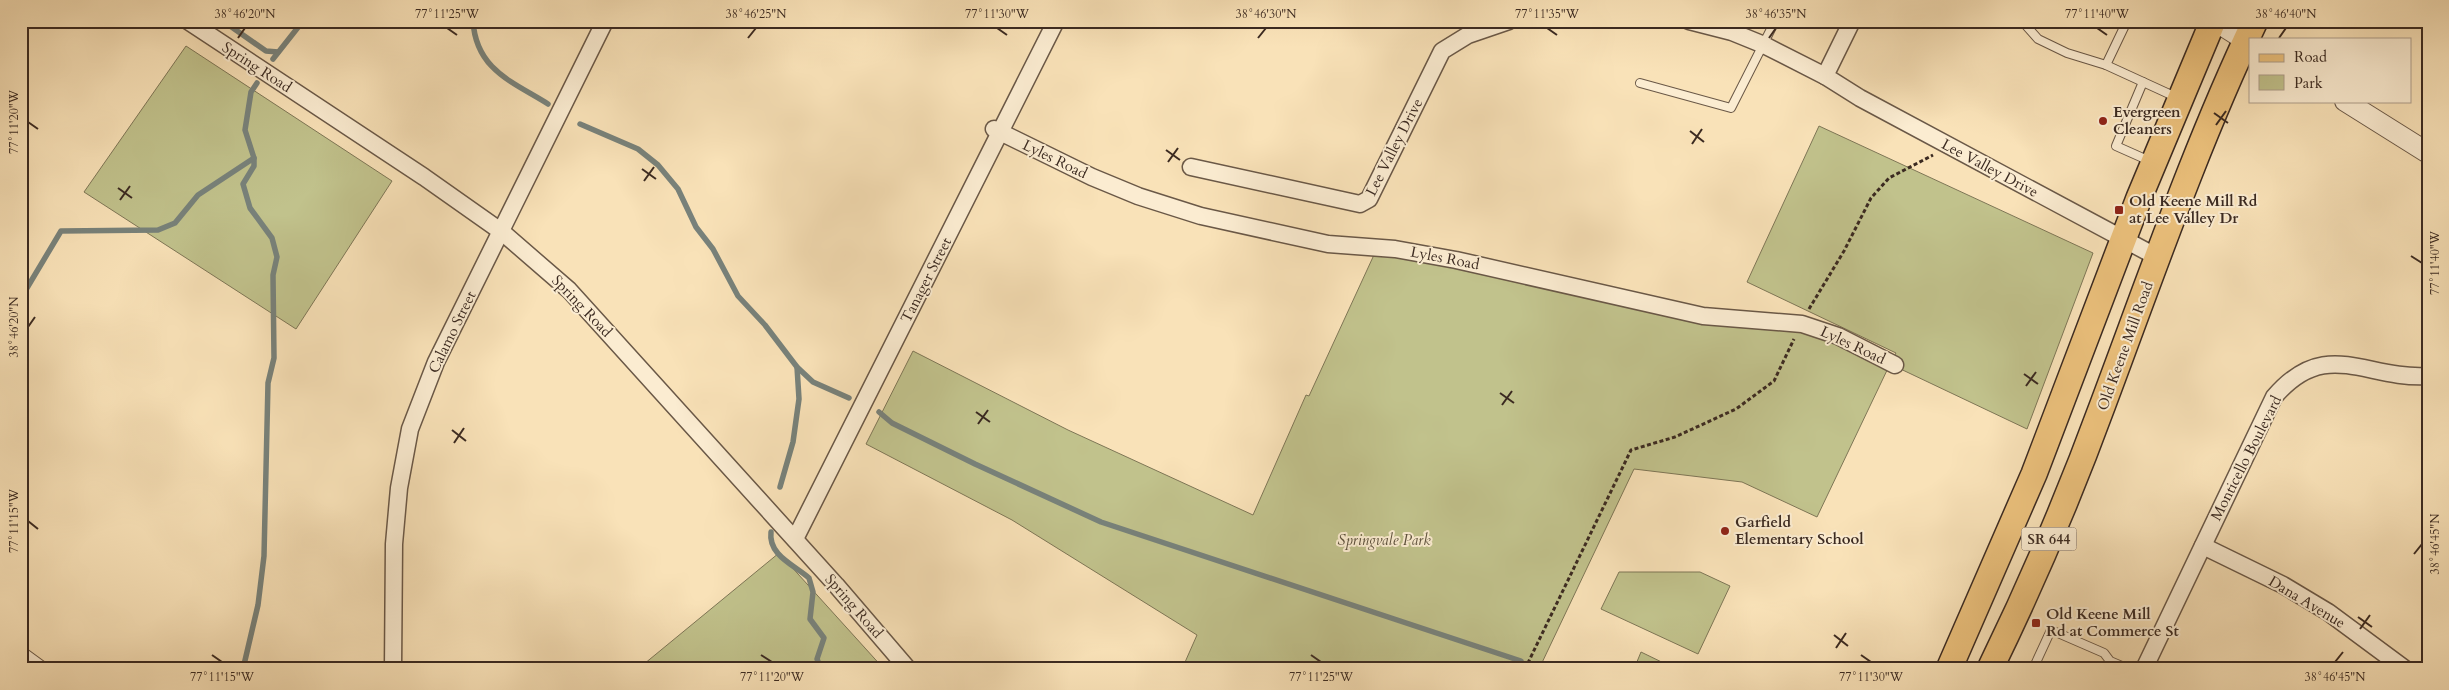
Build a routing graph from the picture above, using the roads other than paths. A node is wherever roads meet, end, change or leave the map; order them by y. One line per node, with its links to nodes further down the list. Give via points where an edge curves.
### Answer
1 (188, 21): 24 (street, Spring Road)
2 (605, 21): 24 (street, Calamo Street)
3 (1056, 21): 20 (street, Tanager Street)
4 (1509, 21): 23 (street, Lee Valley Drive, via 1468,35 1442,51 1370,199 1360,204)
5 (1690, 21): 13 (street, Lee Valley Drive)
6 (1775, 21): 13 (lane)
7 (1852, 21): 15 (street)
8 (2022, 21): 14 (lane, via 2038,39 2067,53)
9 (2127, 21): 14 (lane)
10 (2214, 21): 11 (street); 18 (main road, SR 644)
11 (2251, 35)
12 (2249, 40): 26 (main road, Old Keene Mill Road / SR 644)
13 (1764, 45): 15 (street, Lee Valley Drive); 17 (lane, via 1731,108)
14 (2106, 64): 16 (lane)
15 (1825, 76): 25 (street, Lee Valley Drive, via 1860,98)
16 (2143, 82): 18 (lane); 22 (lane, via 2116,146)
17 (1640, 84)
18 (2180, 99): 22 (main road, SR 644)
19 (2347, 102): 21 (street)
20 (997, 131): 27 (street, Lyles Road, via 1107,184 1201,216 1328,244 1395,249 1456,260 1703,316 1802,324 1838,336); 29 (street, Tanager Street)
21 (2428, 153)
22 (2153, 163): 25 (main road, SR 644)
23 (1191, 167)
24 (502, 232): 29 (street, Spring Road, via 569,290); 34 (street, Calamo Street, via 436,362 410,429 399,488 394,544)
25 (2123, 238): 26 (street, Lee Valley Drive); 36 (main road, SR 644, via 2034,474)
26 (2157, 257): 37 (main road, Old Keene Mill Road / SR 644, via 2102,407 2028,591)
27 (1895, 364)
28 (2428, 376): 30 (street, Monticello Boulevard, via 2394,375 2336,363 2317,366 2297,375 2274,397)
29 (795, 539): 35 (street, Spring Road)
30 (2202, 546): 41 (street, Monticello Boulevard); 42 (street, Dana Avenue, via 2328,612)
31 (21, 650): 33 (lane)
32 (2110, 661): 38 (lane, via 2104,654 2051,630); 39 (lane); 40 (lane)
33 (47, 669)
34 (393, 669)
35 (908, 669)
36 (1949, 669)
37 (1990, 669)
38 (2033, 669)
39 (2106, 669)
40 (2129, 669)
41 (2144, 669)
42 (2405, 669)

